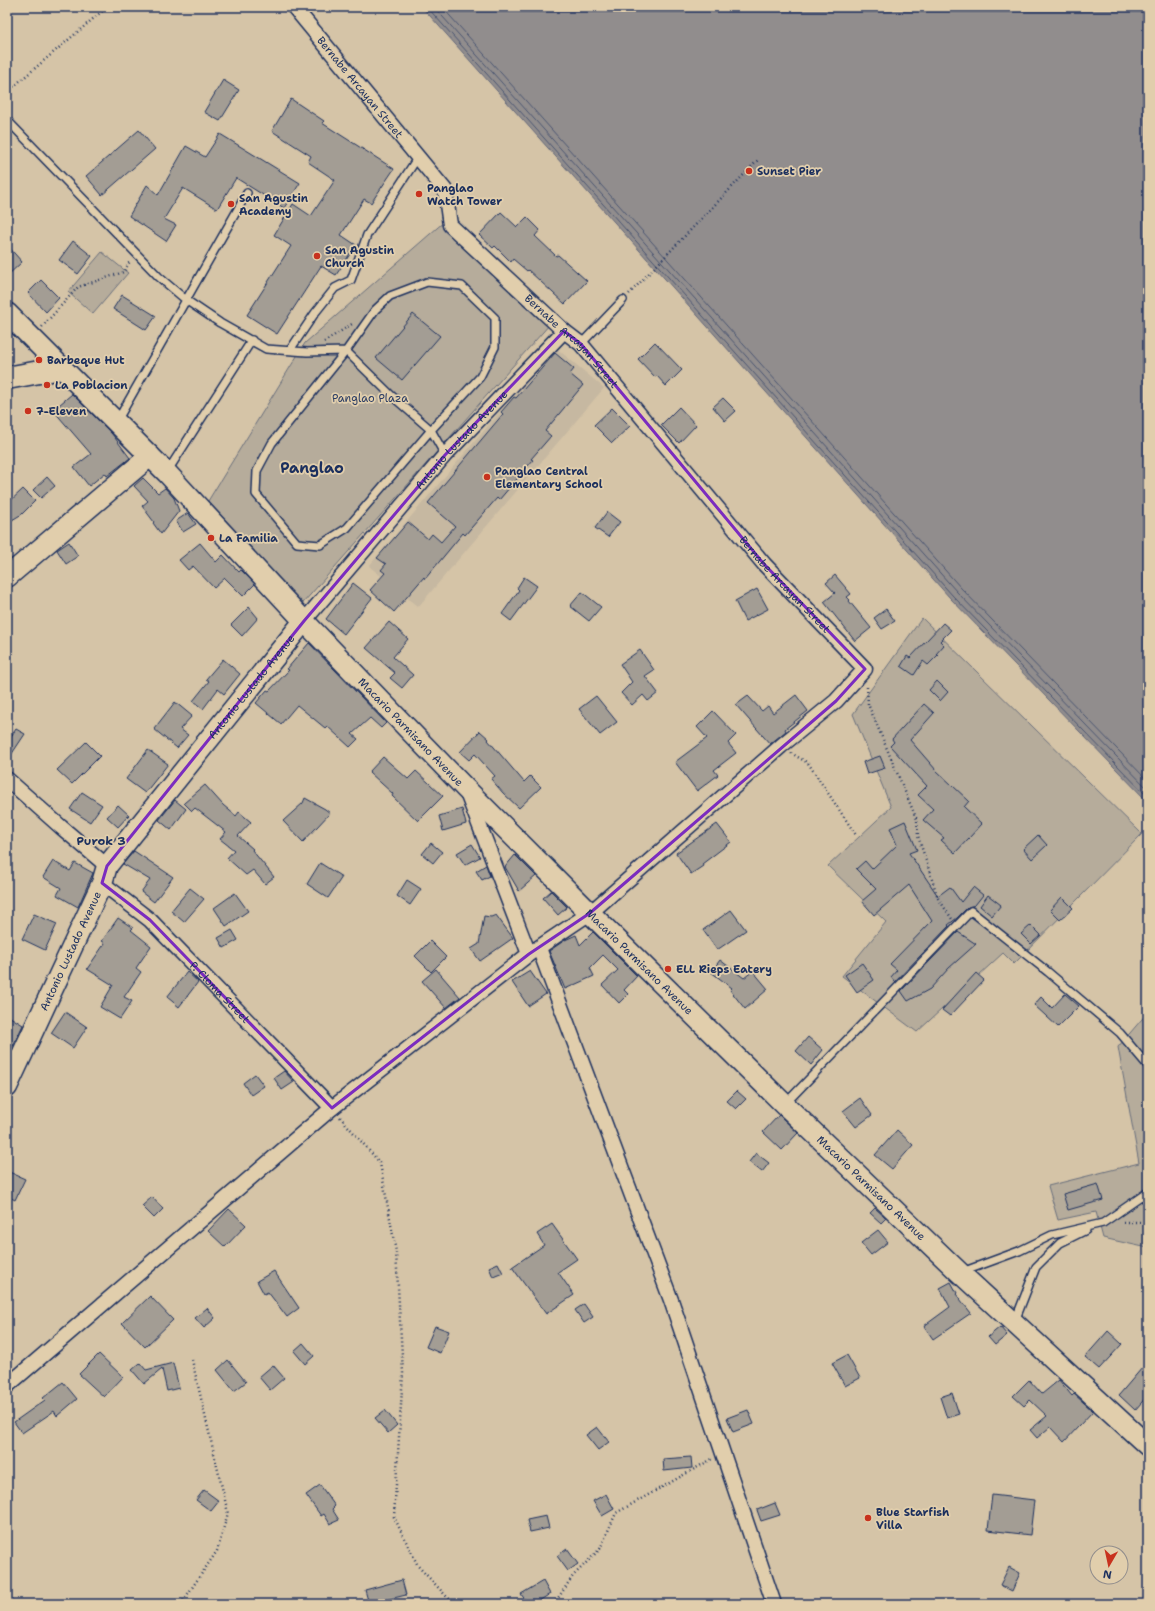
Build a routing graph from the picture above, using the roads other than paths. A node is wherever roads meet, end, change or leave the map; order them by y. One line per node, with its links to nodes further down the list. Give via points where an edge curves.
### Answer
1 (294, 7): 3 (street, Bernabe Arcayan Street)
2 (7, 120): 5 (lane, via 159,277)
3 (418, 157): 8 (street, Bernabe Arcayan Street, via 445,190 450,225); 11 (lane, via 367,235 351,280 335,288)
4 (247, 193): 5 (lane)
5 (186, 300): 9 (lane, via 220,323); 15 (lane)
6 (623, 300): 10 (lane)
7 (7, 313): 13 (street, Macario Parmisano Avenue)
8 (564, 330): 10 (street, Bernabe Arcayan Street); 17 (street, Antonio Lustado Avenue)
9 (252, 340): 11 (lane, via 266,349); 19 (lane)
10 (581, 344): 25 (street, Bernabe Arcayan Street, via 764,564 865,669 836,701)
11 (290, 350): 12 (lane)
12 (346, 351): 16 (lane); 16 (lane, via 374,310 390,296 427,282 462,286 495,318 495,347 480,377); 16 (lane, via 272,443 257,471 256,494 296,543 320,545 347,528)
13 (61, 368): 14 (main road); 15 (street, Macario Parmisano Avenue)
14 (7, 378)
15 (116, 423): 18 (street, Macario Parmisano Avenue)
16 (431, 430): 17 (lane)
17 (445, 455): 21 (street, Antonio Lustado Avenue)
18 (150, 456): 19 (street, Macario Parmisano Avenue); 20 (street)
19 (167, 473): 21 (street, Macario Parmisano Avenue)
20 (7, 577)
21 (304, 621): 23 (street, Macario Parmisano Avenue); 24 (street, Antonio Lustado Avenue)
22 (7, 779): 24 (street, P. Cloma Street, via 61,827)
23 (465, 788): 25 (street, Macario Parmisano Avenue); 26 (street)
24 (104, 874): 28 (street, Antonio Lustado Avenue); 30 (street, P. Cloma Street)
25 (590, 913): 26 (street); 29 (street, Macario Parmisano Avenue)
26 (534, 951): 30 (street); 37 (street, via 671,1300)
27 (1148, 1066): 29 (lane, via 1120,1033 971,911)
28 (7, 1087)
29 (785, 1104): 33 (street, Macario Parmisano Avenue)
30 (332, 1108): 35 (street)
31 (1148, 1192): 32 (lane)
32 (1103, 1223): 33 (lane, via 1052,1236); 34 (lane, via 1060,1243 1036,1267)
33 (960, 1273): 34 (street, Macario Parmisano Avenue)
34 (1014, 1324): 36 (street, Macario Parmisano Avenue)
35 (7, 1386)
36 (1148, 1446)
37 (774, 1604)

